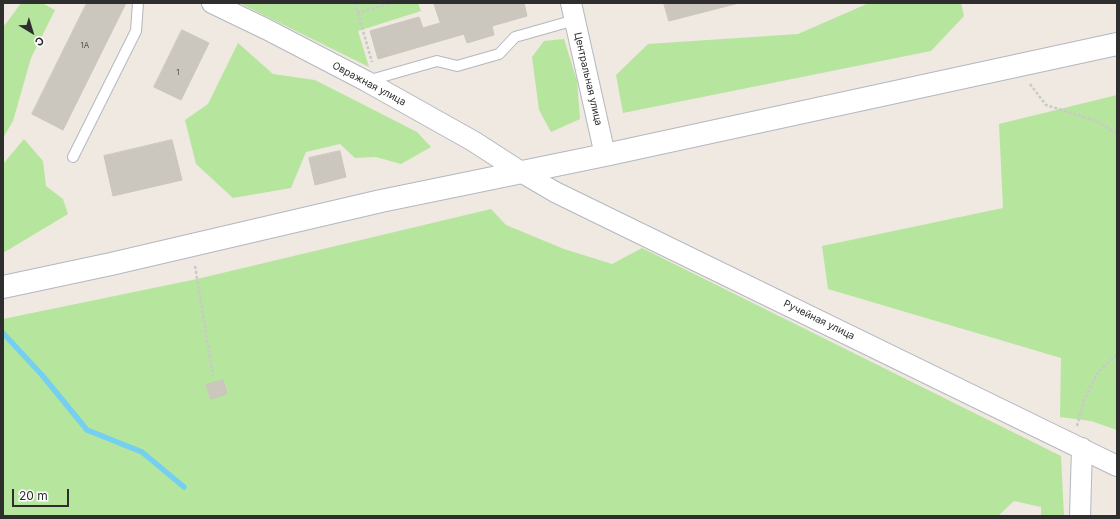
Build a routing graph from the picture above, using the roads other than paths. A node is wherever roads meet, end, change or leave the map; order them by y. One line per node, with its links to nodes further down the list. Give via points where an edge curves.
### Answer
1 (138, 3): 7 (lane, via 136,31)
2 (212, 3): 5 (street, Овражная улица)
3 (573, 12): 5 (lane, via 515,38 499,54 457,66 437,61); 6 (street, Центральная улица)
4 (1117, 44): 6 (main road)
5 (371, 80): 8 (street, Овражная улица)
6 (605, 155): 8 (main road)
7 (73, 157)
8 (522, 172): 9 (main road, via 381,201); 10 (street, Ручейная улица, via 555,192)
9 (3, 287)
10 (1077, 446): 11 (street, Ручейная улица); 12 (street)
11 (1117, 466)
12 (1080, 516)

